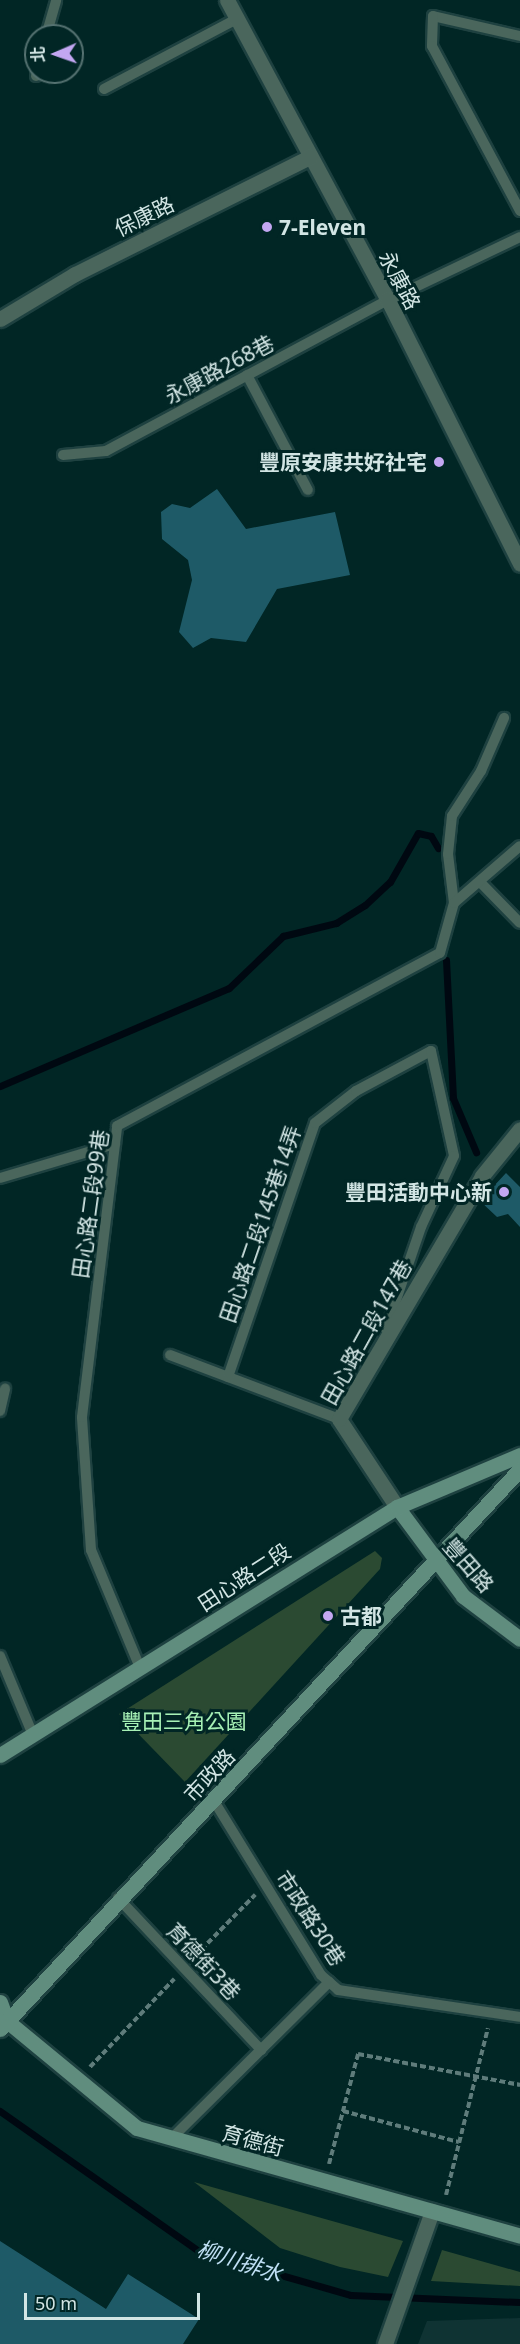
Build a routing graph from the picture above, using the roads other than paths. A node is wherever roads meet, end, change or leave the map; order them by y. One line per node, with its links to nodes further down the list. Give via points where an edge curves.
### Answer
1 (56, 0): 4 (lane)
2 (227, 0): 3 (street, 永康路)
3 (237, 19): 6 (lane); 7 (street, 永康路)
4 (49, 24)
5 (520, 36): 8 (lane, via 433,16 432,46)
6 (104, 89)
7 (310, 158): 10 (street, 永康路); 11 (street, 保康路, via 75,274)
8 (520, 211)
9 (520, 237): 10 (lane, 永康路268巷)
10 (388, 300): 12 (lane, 永康路268巷); 15 (street, 永康路)
11 (0, 319)
12 (248, 375): 13 (lane, 永康路268巷, via 106,451); 14 (lane)
13 (63, 454)
14 (308, 490)
15 (520, 564)
16 (504, 718): 19 (lane, via 481,771 452,816 448,854)
17 (520, 846): 18 (lane)
18 (480, 882): 19 (lane); 20 (lane)
19 (454, 903): 22 (lane, 田心路二段99巷, via 440,953 117,1126)
20 (520, 924)
21 (520, 1129): 24 (street, 田心路二段147巷, via 482,1176)
22 (115, 1144): 23 (lane); 36 (lane, 田心路二段99巷, via 82,1417 91,1550)
23 (0, 1178)
24 (384, 1335): 26 (lane, 田心路二段145巷14弄, via 421,1227 454,1156 431,1051 356,1091 315,1124); 29 (street, 田心路二段147巷)
25 (170, 1355): 26 (lane)
26 (228, 1377): 29 (lane)
27 (5, 1389): 28 (lane)
28 (0, 1411)
29 (339, 1419): 32 (street, 田心路二段147巷)
30 (520, 1455): 32 (street, 田心路二段)
31 (520, 1469): 33 (street, 市政路)
32 (397, 1507): 33 (street, 豐田路); 36 (street, 田心路二段)
33 (437, 1564): 34 (street, 豐田路, via 474,1607); 39 (street, 市政路)
34 (520, 1639)
35 (0, 1656): 37 (lane)
36 (141, 1670): 37 (street, 田心路二段)
37 (33, 1735): 38 (street, 田心路二段)
38 (0, 1755)
39 (214, 1801): 40 (street, 市政路); 41 (lane, 市政路30巷)
40 (118, 1898): 44 (street, 市政路); 45 (lane, 育德街3巷)
41 (328, 1982): 43 (lane, 市政路30巷, via 338,1990); 45 (lane)
42 (0, 2002): 44 (street)
43 (520, 2017)
44 (4, 2025): 46 (street, 育德街, via 137,2128)
45 (261, 2050): 46 (lane)
46 (171, 2139): 47 (street, 育德街)
47 (437, 2213): 48 (street, 育德街); 49 (street)
48 (520, 2236)
49 (384, 2344)

